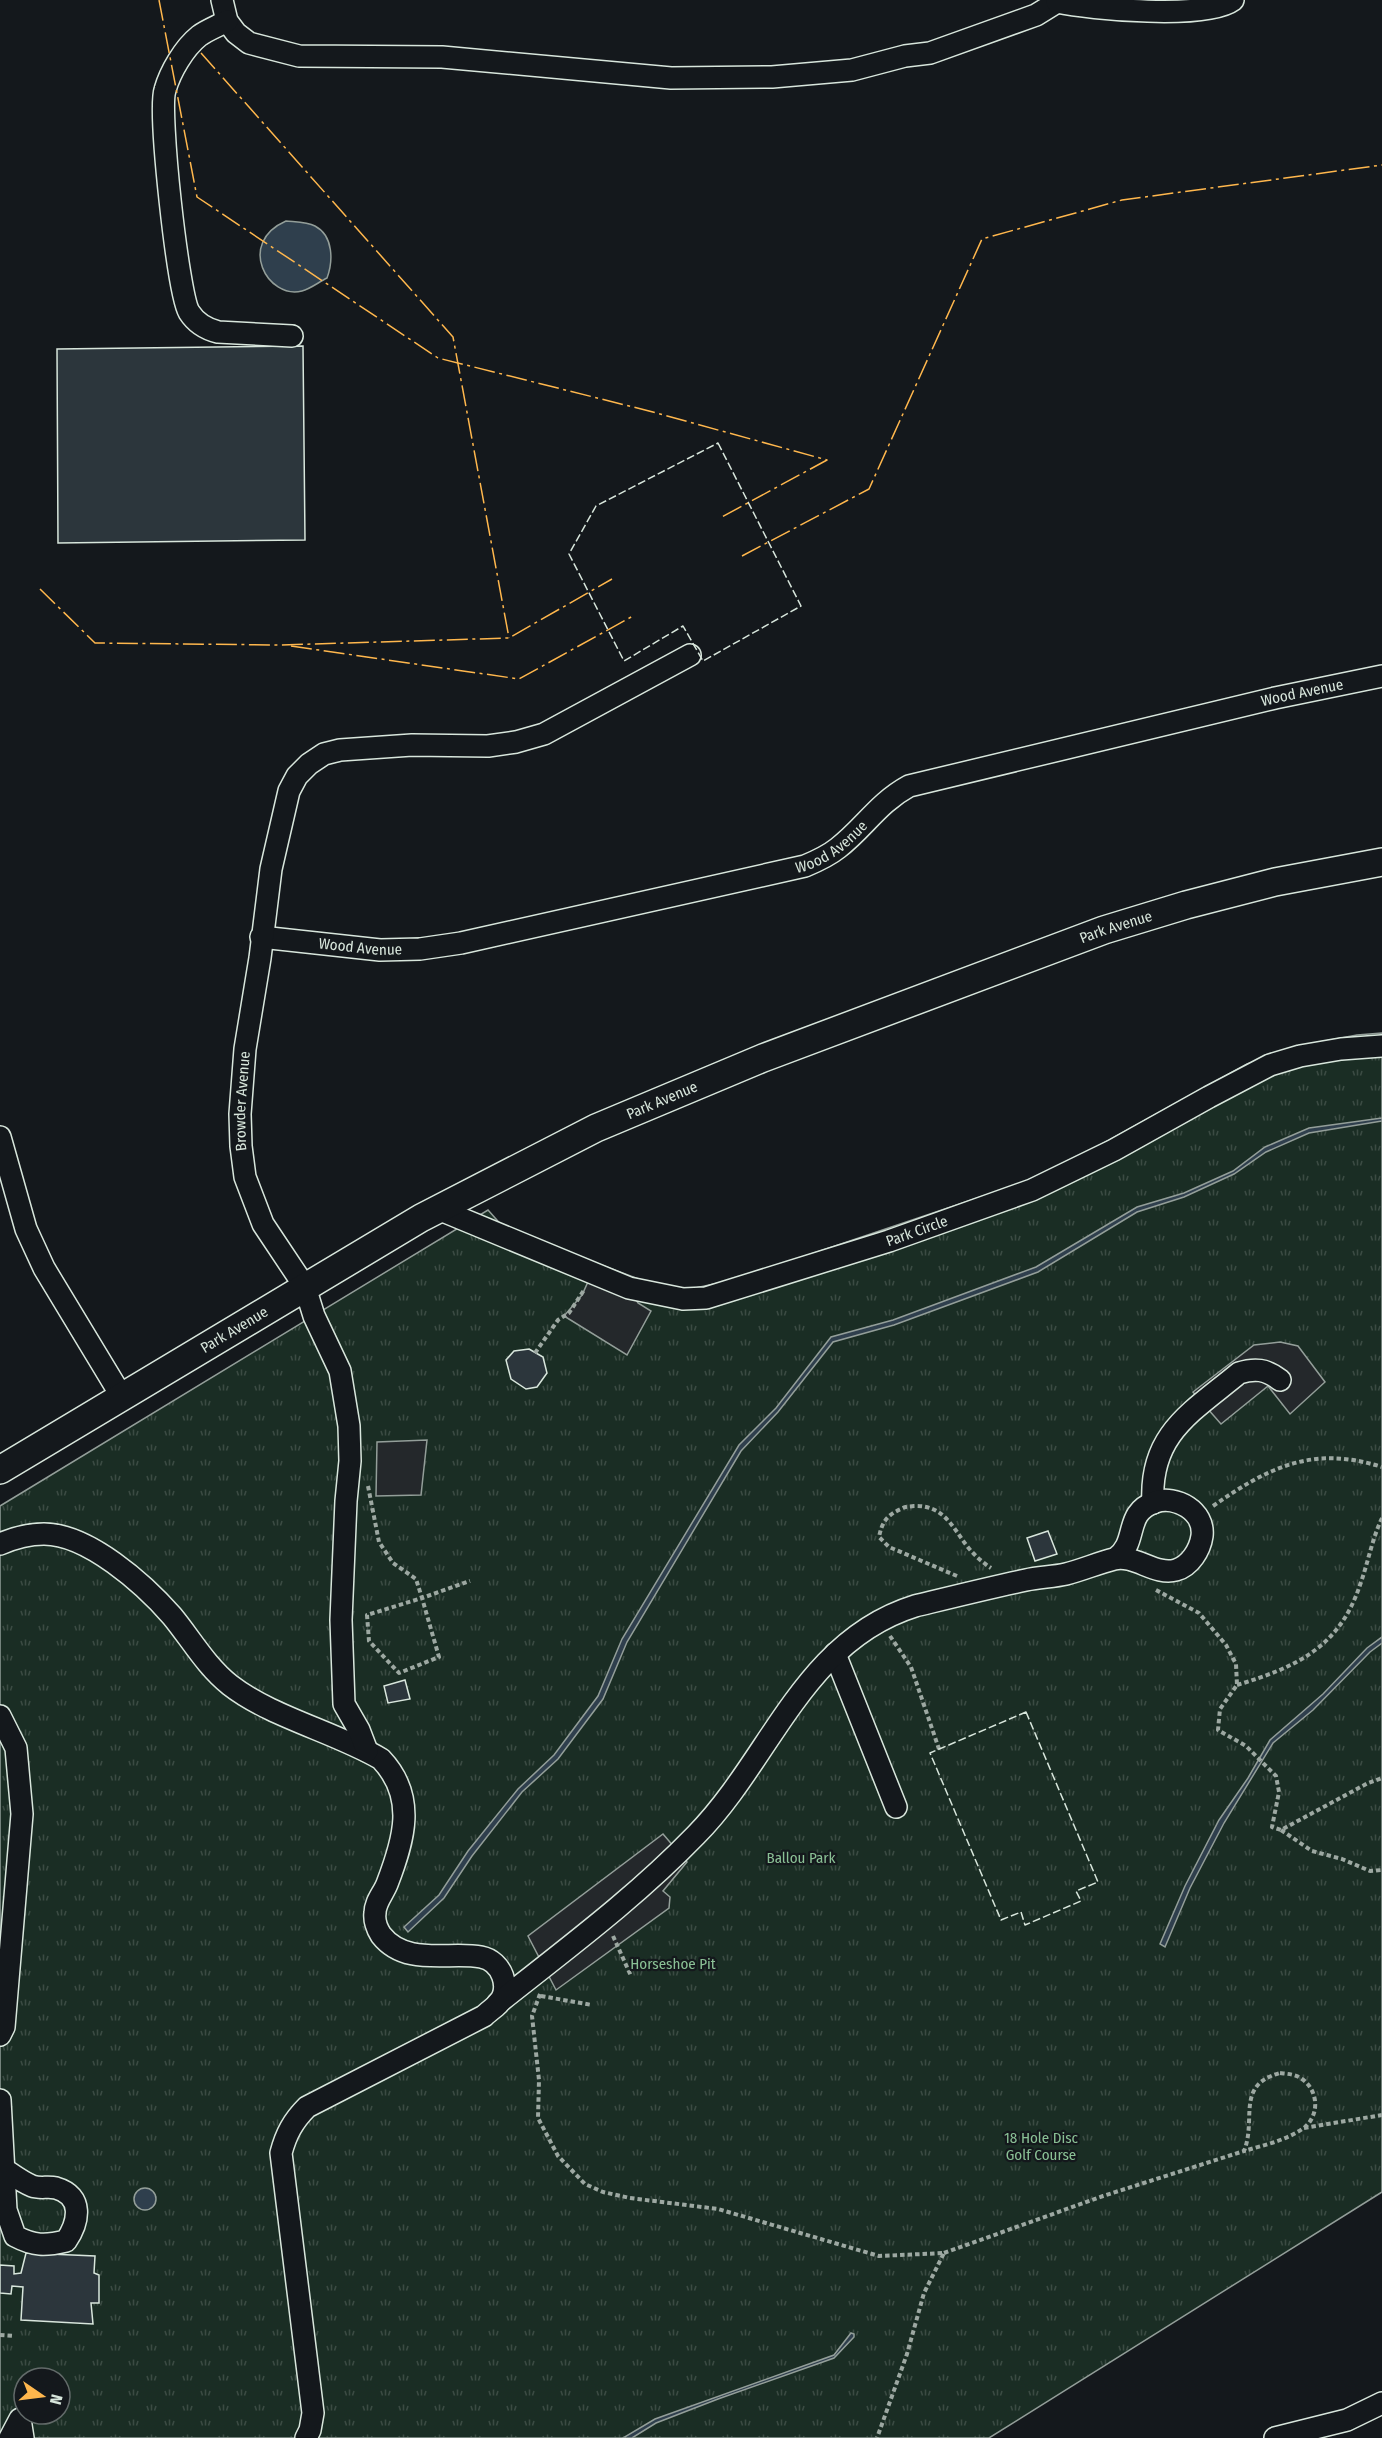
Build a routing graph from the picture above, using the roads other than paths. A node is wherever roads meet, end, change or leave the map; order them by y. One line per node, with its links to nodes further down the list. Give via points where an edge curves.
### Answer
1 (222, 0): 4 (street)
2 (1233, 0): 3 (street, via 1214,9 1183,11 1085,8)
3 (1058, 1): 4 (street, via 1036,15 930,53 852,69 772,77 671,78 442,57 299,56 249,43)
4 (227, 21): 5 (street, via 194,42 171,74 161,110 185,303 195,320 208,329)
5 (292, 336)
6 (690, 655): 9 (street, Browder Avenue, via 544,734 516,742 488,746 412,745 324,754 297,776 289,791)
7 (1382, 676): 9 (street, Wood Avenue, via 909,786 892,795 840,847 805,866 420,949 380,950)
8 (1382, 862): 12 (main road, Park Avenue, via 1275,882 1104,930 687,1089 596,1128)
9 (261, 937): 13 (street, Browder Avenue, via 245,1049 241,1146 245,1177 262,1224)
10 (1382, 1046): 12 (street, Park Circle, via 1311,1054 1270,1065 1032,1190 889,1241 706,1298 683,1299 629,1288)
11 (0, 1137): 15 (street, via 26,1229 44,1268)
12 (438, 1209): 13 (main road, Park Avenue)
13 (305, 1287): 15 (main road, Park Avenue); 22 (street, Browder Avenue, via 340,1371 349,1426 341,1620 344,1704)
14 (1280, 1380): 17 (street, via 1260,1370 1239,1374 1174,1429 1155,1465)
15 (122, 1397): 16 (main road, Park Avenue)
16 (0, 1470)
17 (1153, 1503): 19 (street, via 1139,1511 1126,1550); 19 (street, via 1174,1501 1190,1508 1198,1517 1202,1537 1193,1559 1184,1567 1163,1571)
18 (0, 1544): 22 (street, via 26,1535 46,1534 65,1537 88,1548 140,1583 230,1685 251,1699)
19 (1116, 1558): 20 (street, via 1064,1574 915,1606 867,1626)
20 (835, 1654): 23 (street); 24 (street, via 808,1683 698,1834 535,1987)
21 (0, 1716): 25 (street, via 15,1748 22,1814 4,2027)
22 (367, 1751): 24 (street, via 392,1771 404,1802 396,1861 378,1899 376,1925 390,1942 409,1952 492,1961 505,1980 504,1994)
23 (896, 1807)
24 (498, 2003): 31 (street, via 484,2016 307,2107 286,2136 281,2153 313,2413)
25 (0, 2035)
26 (0, 2100): 27 (street)
27 (4, 2169)
28 (1382, 2403): 32 (street, via 1347,2420)
29 (10, 2438): 30 (street, via 20,2419)
30 (23, 2438)
31 (306, 2438)
32 (1275, 2438)

